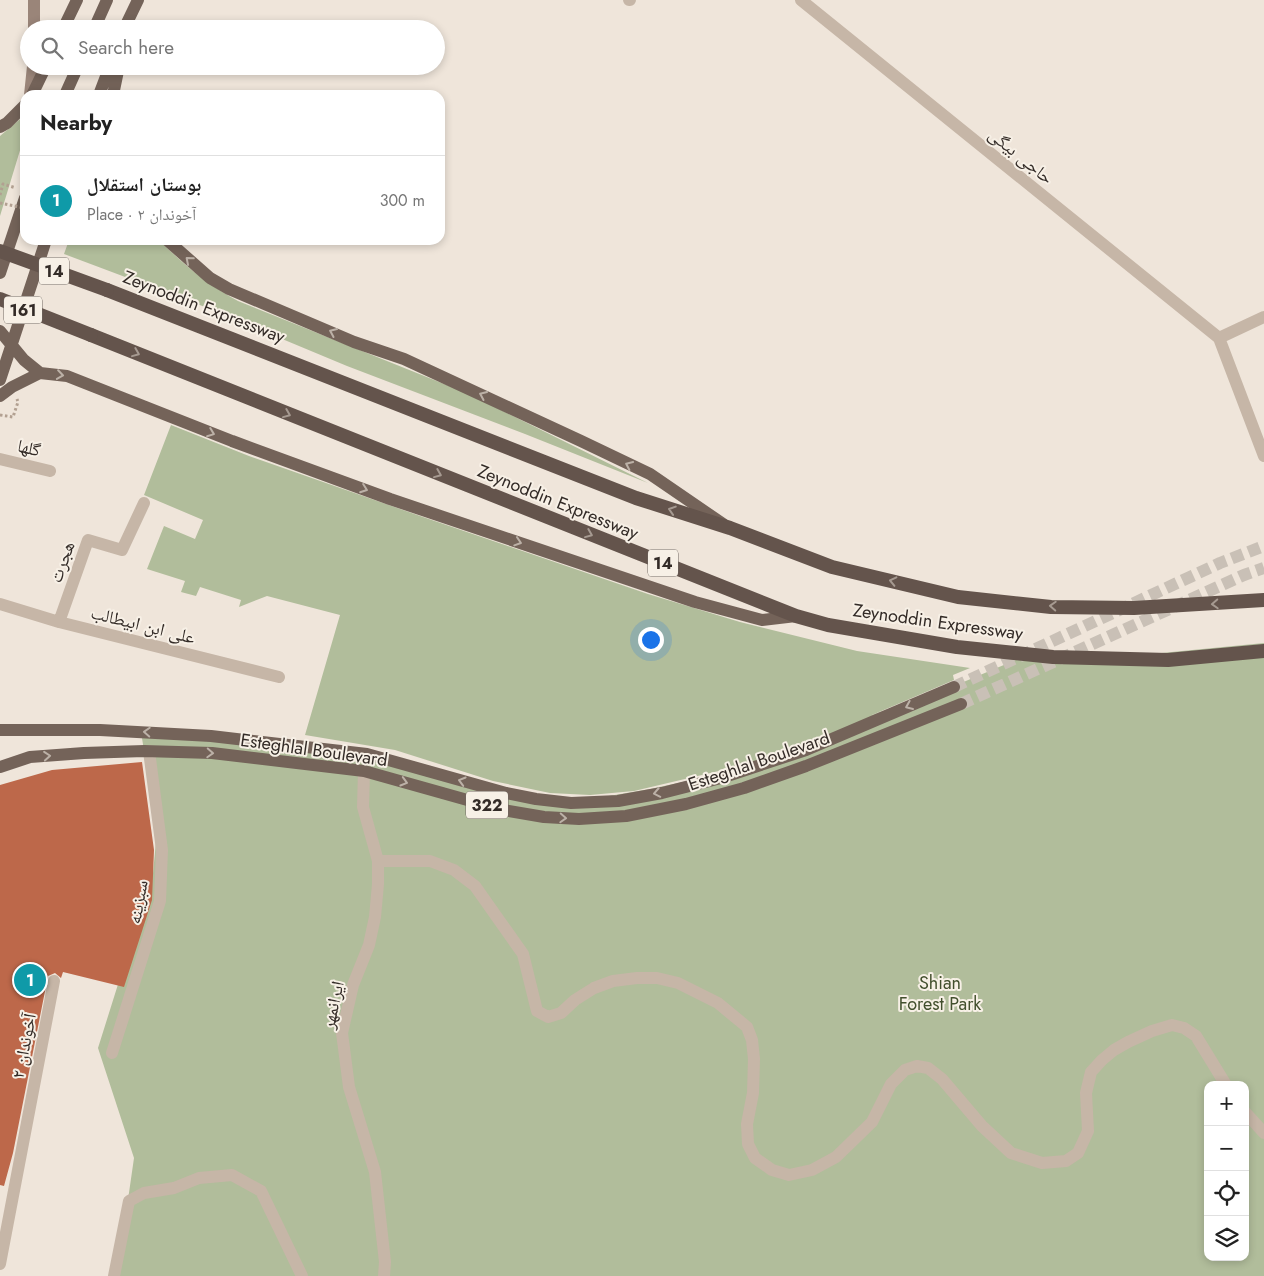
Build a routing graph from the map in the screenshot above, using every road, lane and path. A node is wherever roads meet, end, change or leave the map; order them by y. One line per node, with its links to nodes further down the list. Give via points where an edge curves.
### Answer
1 (34, 0): 6 (main road)
2 (76, 0): 7 (main road)
3 (107, 0): 8 (main road)
4 (138, 0): 9 (main road)
5 (801, 0): 34 (street, حاجی بیگی)
6 (34, 20)
7 (67, 20)
8 (98, 20)
9 (128, 20)
10 (32, 75): 15 (main road)
11 (41, 75): 16 (main road)
12 (74, 75): 17 (main road)
13 (107, 75): 18 (main road)
14 (117, 75): 19 (main road)
15 (31, 90)
16 (34, 90)
17 (67, 90)
18 (101, 90)
19 (115, 90)
20 (20, 110): 21 (main road)
21 (0, 127)
22 (3, 184): 23 (path)
23 (0, 195)
24 (0, 203): 25 (path, bridge)
25 (20, 207)
26 (20, 213): 30 (main road, 161)
27 (44, 245): 35 (main road, 161)
28 (173, 245): 45 (main road, one-way to 28, via 650,474 563,432 404,359 354,342 229,289 210,278)
29 (0, 251): 45 (highway, Zeynoddin Expressway / 14, one-way to 29, bridge, via 636,498)
30 (0, 273)
31 (0, 299): 48 (highway, Zeynoddin Expressway / 14, one-way to 48, bridge)
32 (1264, 317): 34 (street)
33 (0, 331): 35 (main road)
34 (1219, 338): 41 (street)
35 (11, 345): 36 (main road); 37 (main road, 161)
36 (40, 373): 38 (main road); 48 (main road, one-way to 48, via 66,376 390,499 695,602 762,620)
37 (0, 380)
38 (0, 396)
39 (18, 402): 40 (path, via 13,417)
40 (0, 415)
41 (1264, 456)
42 (0, 459): 43 (street, گلها)
43 (50, 471)
44 (144, 503): 49 (street, هجرت, via 122,550 88,540)
45 (730, 528): 46 (highway, Zeynoddin Expressway / 14, one-way to 45, via 1134,608 1051,606 958,597 832,567)
46 (1264, 600)
47 (0, 604): 49 (street, علی ابن ابیطالب)
48 (796, 616): 50 (highway, Zeynoddin Expressway / 14, via 828,625 957,647 1053,657 1168,660)
49 (59, 622): 51 (street, علی ابن ابیطالب)
50 (1264, 651)
51 (279, 677)
52 (954, 687): 54 (main road, Esteghlal Boulevard / 322, one-way to 54, via 806,750 721,778 618,801 571,803 536,799 367,754 202,735)
53 (961, 704): 57 (main road, Esteghlal Boulevard / 322, one-way to 53, via 503,810 579,819 626,816 744,788)
54 (0, 730)
55 (149, 751): 56 (main road, Esteghlal Boulevard / 322, one-way to 55, via 30,757); 57 (main road, Esteghlal Boulevard / 322, one-way to 57, via 212,753); 60 (street, سبزینه, via 162,850 160,901)
56 (0, 767)
57 (364, 771): 58 (street, ایرانمهر, via 363,808)
58 (378, 861): 61 (street, via 430,861 454,870 474,886 523,954 537,1011 548,1016 561,1013 594,988 613,981 637,978 678,983 718,1003 747,1027 752,1040 753,1093 747,1124 748,1144 756,1158 772,1170 789,1175 812,1170 836,1157 872,1122 890,1084 905,1070 918,1066 928,1068 942,1079 982,1126 1011,1153 1042,1163 1066,1161 1078,1154 1088,1131 1086,1093 1091,1072 1114,1050 1136,1038 1172,1025 1184,1028 1196,1036); 67 (street, ایرانمهر, via 375,917 369,945 353,985 342,1033 349,1087 375,1172 386,1262)
59 (54, 981): 64 (street, آخوندان ۲)
60 (112, 1053)
61 (1224, 1081)
62 (1249, 1116): 63 (street)
63 (1264, 1133)
64 (0, 1264)
65 (114, 1276): 66 (street, via 129,1201 144,1193 174,1188 199,1178 232,1175 261,1191)
66 (302, 1276)
67 (384, 1276)

